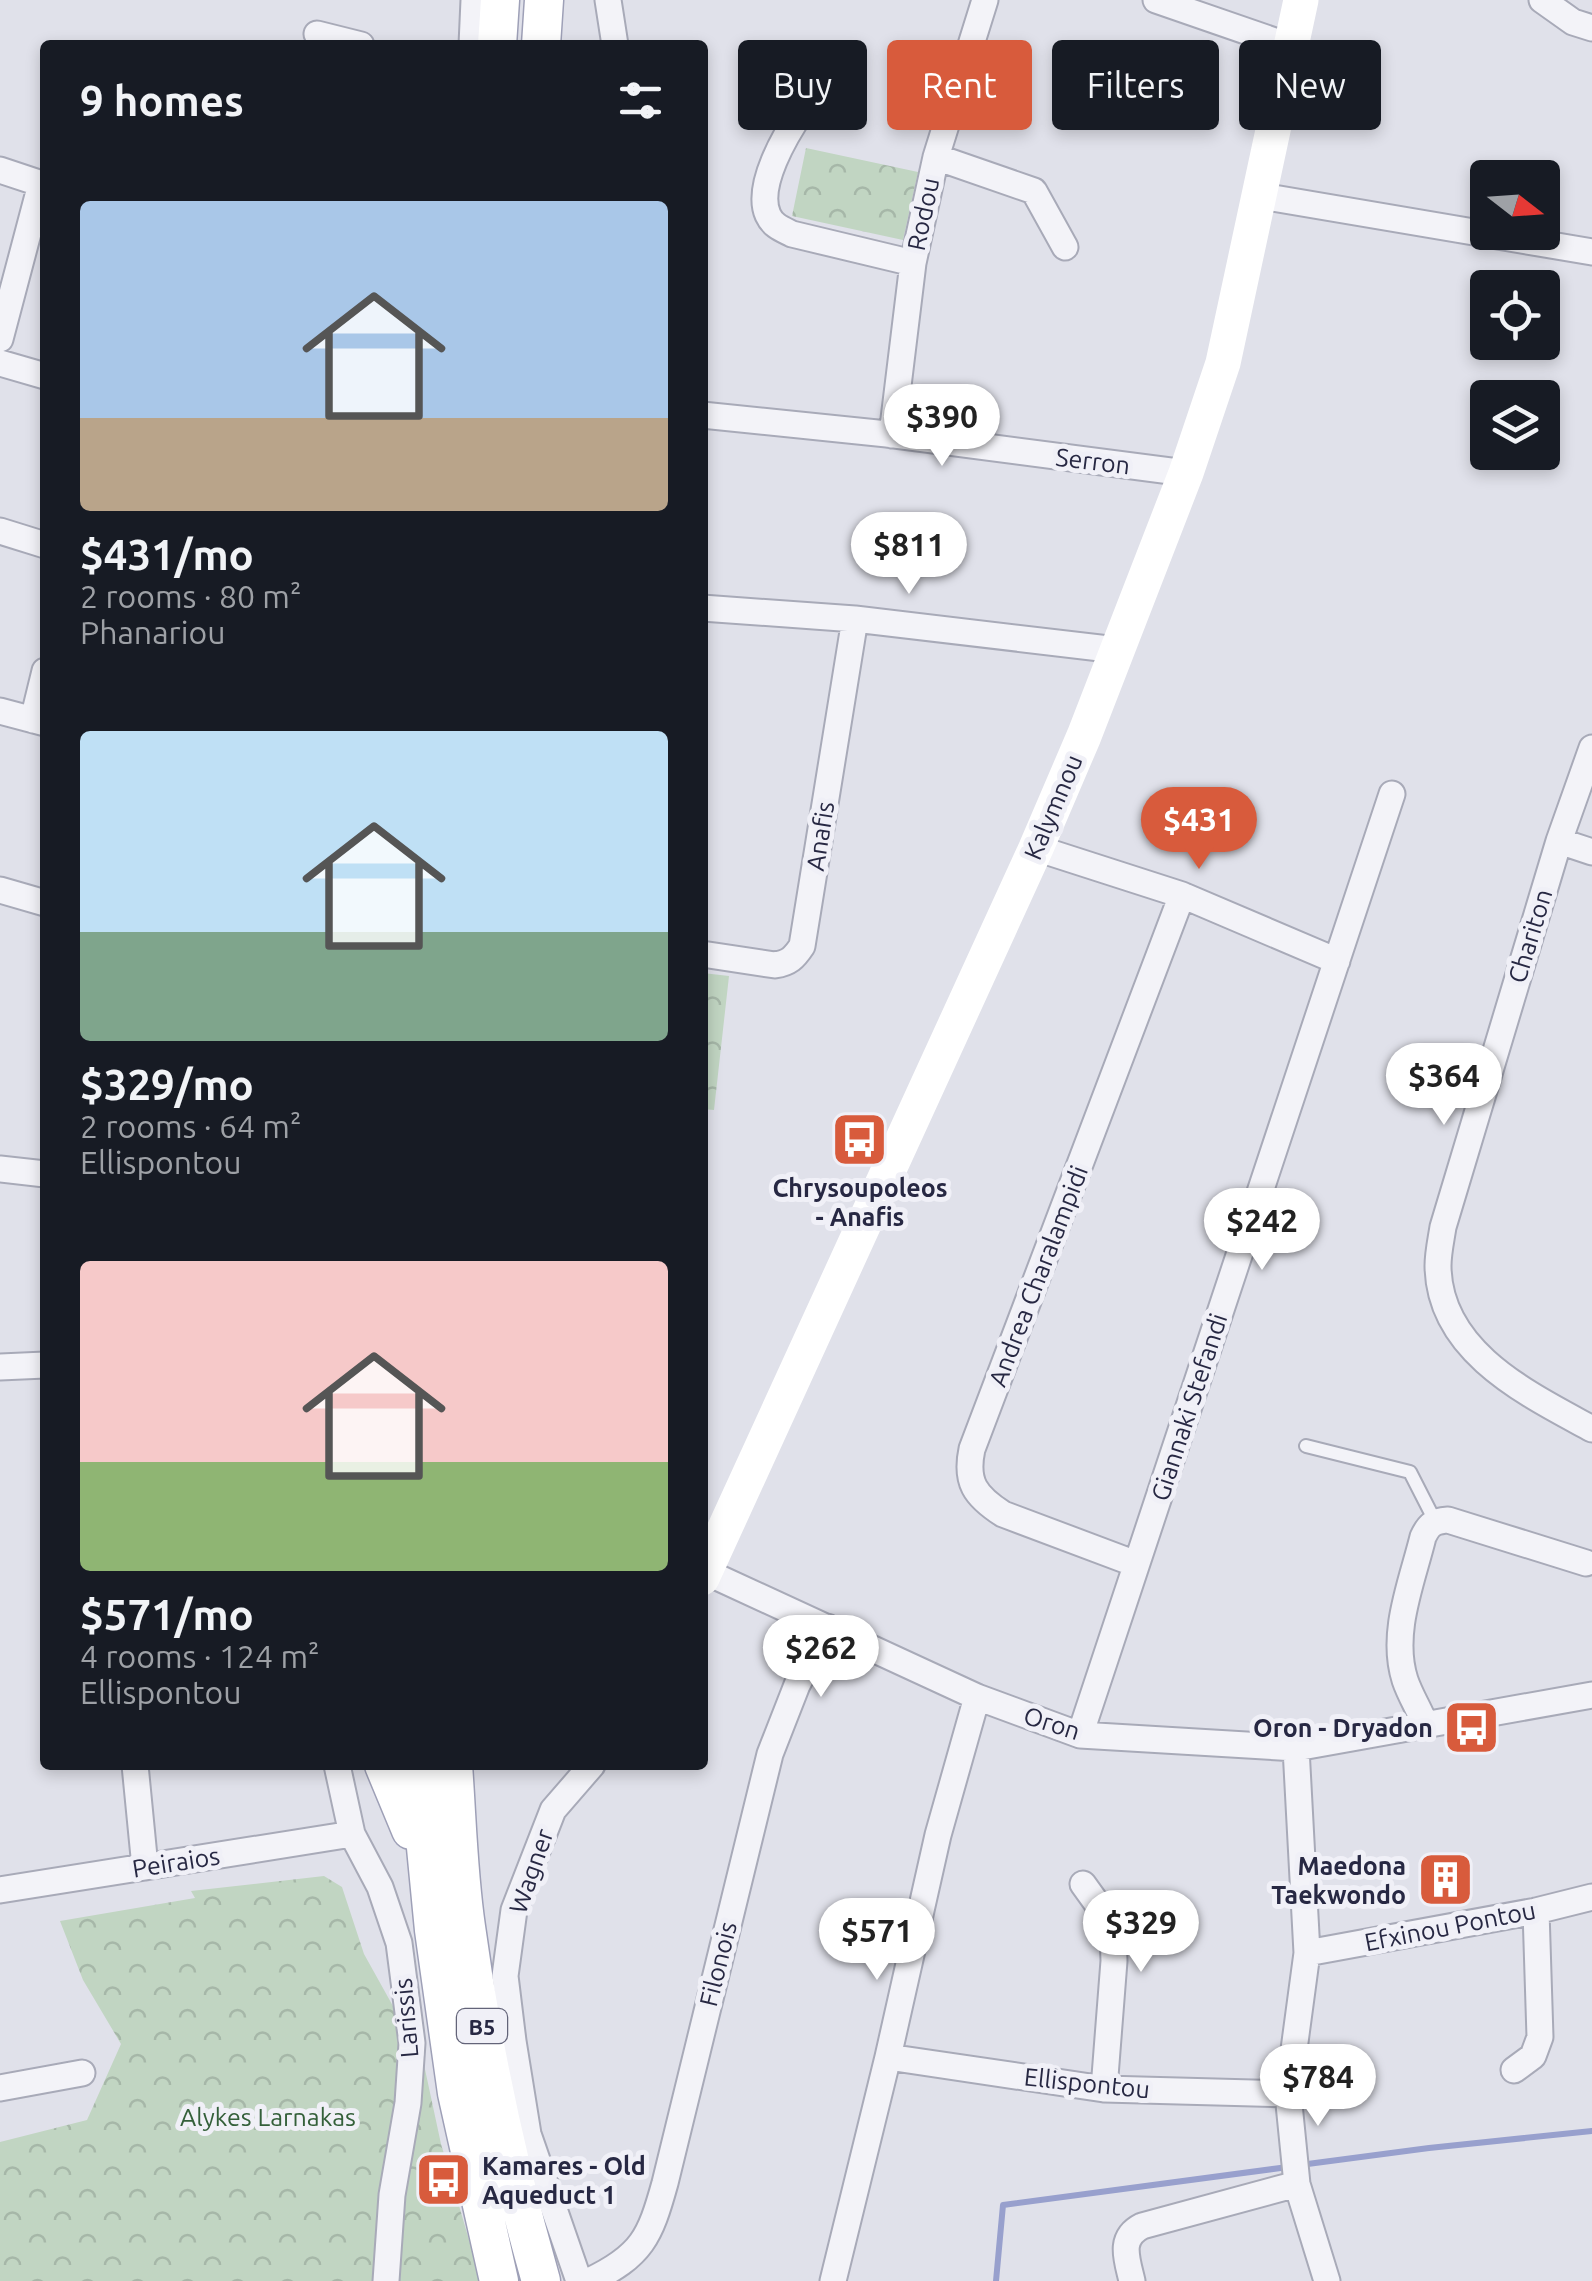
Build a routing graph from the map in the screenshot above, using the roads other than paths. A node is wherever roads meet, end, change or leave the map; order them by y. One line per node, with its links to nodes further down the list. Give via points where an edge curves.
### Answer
1 (474, 0): 12 (street)
2 (500, 0): 13 (main road)
3 (544, 0): 14 (main road)
4 (608, 0): 15 (street)
5 (984, 0): 20 (street, Rodou)
6 (1156, 0): 16 (street)
7 (1301, 0): 17 (street, Kalymnou)
8 (1542, 0): 9 (street)
9 (1592, 28)
10 (317, 34): 11 (street)
11 (341, 40)
12 (472, 40)
13 (497, 40)
14 (541, 40)
15 (615, 40)
16 (1272, 40)
17 (1293, 40)
18 (790, 130): 27 (street, via 765,195 775,226)
19 (1274, 130): 24 (street, Kalymnou)
20 (936, 157): 25 (street, via 1034,191); 27 (street, Rodou)
21 (0, 170): 22 (street)
22 (40, 184)
23 (40, 196): 28 (street)
24 (1260, 196): 26 (street); 33 (street, Kalymnou, via 1223,363)
25 (1065, 247)
26 (1592, 252)
27 (913, 263): 32 (street, Rodou)
28 (0, 340)
29 (0, 363): 30 (street)
30 (40, 375)
31 (708, 416): 32 (street, Serron)
32 (892, 435): 33 (street, Serron)
33 (1186, 473): 38 (street, Kalymnou)
34 (0, 531): 35 (street)
35 (40, 543)
36 (708, 608): 37 (street)
37 (855, 619): 38 (street); 49 (street, Anafis, via 802,946 785,963)
38 (1117, 650): 44 (street, Kalymnou)
39 (0, 711): 40 (street)
40 (39, 722)
41 (1592, 748): 43 (street, Chariton)
42 (1392, 794): 50 (street, Giannaki Stefandi)
43 (1559, 841): 45 (street); 55 (street, Chariton, via 1443,1227 1438,1266 1451,1317 1473,1350 1506,1380)
44 (1036, 848): 47 (street); 60 (street, Kalymnou)
45 (1592, 852)
46 (0, 890): 48 (street)
47 (1182, 895): 50 (street); 59 (street, Andrea Charalampidi, via 968,1466 978,1494 1003,1514)
48 (40, 902)
49 (708, 955)
50 (1337, 960): 59 (street, Giannaki Stefandi)
51 (0, 1169): 52 (street)
52 (40, 1173)
53 (40, 1364): 54 (street)
54 (0, 1368)
55 (1592, 1429)
56 (1306, 1446): 57 (lane, via 1410,1472)
57 (1436, 1521): 58 (street); 65 (street, via 1423,1537 1400,1636 1405,1680)
58 (1586, 1562)
59 (1136, 1564): 66 (street, Giannaki Stefandi)
60 (708, 1566)
61 (708, 1577): 62 (street, Oron)
62 (827, 1627): 64 (street, Oron); 93 (street, Filonois, via 770,1754 653,2222 638,2249)
63 (1592, 1696): 65 (street, Oron)
64 (978, 1697): 66 (street, Oron); 82 (street, via 938,1835)
65 (1425, 1724): 67 (street, Oron)
66 (1080, 1735): 67 (street, Oron)
67 (1296, 1748): 81 (street)
68 (135, 1770): 75 (street)
69 (338, 1770): 74 (street, Larissis)
70 (386, 1770): 76 (main road)
71 (418, 1770): 76 (main road, B5)
72 (453, 1770): 91 (main road, B5, via 465,1923 490,2072)
73 (588, 1770): 92 (street, Wagner, via 552,1810 514,1910 505,1976 528,2134)
74 (352, 1834): 75 (street, Peiraios); 89 (street, Larissis, via 399,1942 412,2042)
75 (144, 1867): 78 (street, Peiraios)
76 (428, 1874): 90 (main road, B5, via 457,2093)
77 (1083, 1884): 86 (street, via 1113,1933)
78 (0, 1890)
79 (1592, 1897): 80 (street, Efxinou Pontou)
80 (1536, 1910): 81 (street, Efxinou Pontou); 83 (street, via 1540,2037 1534,2056)
81 (1307, 1953): 87 (street)
82 (888, 2057): 86 (street, Ellispontou); 94 (street)
83 (1514, 2070)
84 (82, 2074): 85 (street)
85 (0, 2088)
86 (1104, 2089): 87 (street, Ellispontou)
87 (1288, 2094): 88 (street)
88 (1295, 2176): 95 (street, via 1132,2231 1124,2247); 96 (street)
89 (386, 2281)
90 (500, 2281)
91 (541, 2281)
92 (579, 2281)
93 (589, 2281)
94 (834, 2281)
95 (1132, 2281)
96 (1327, 2281)

